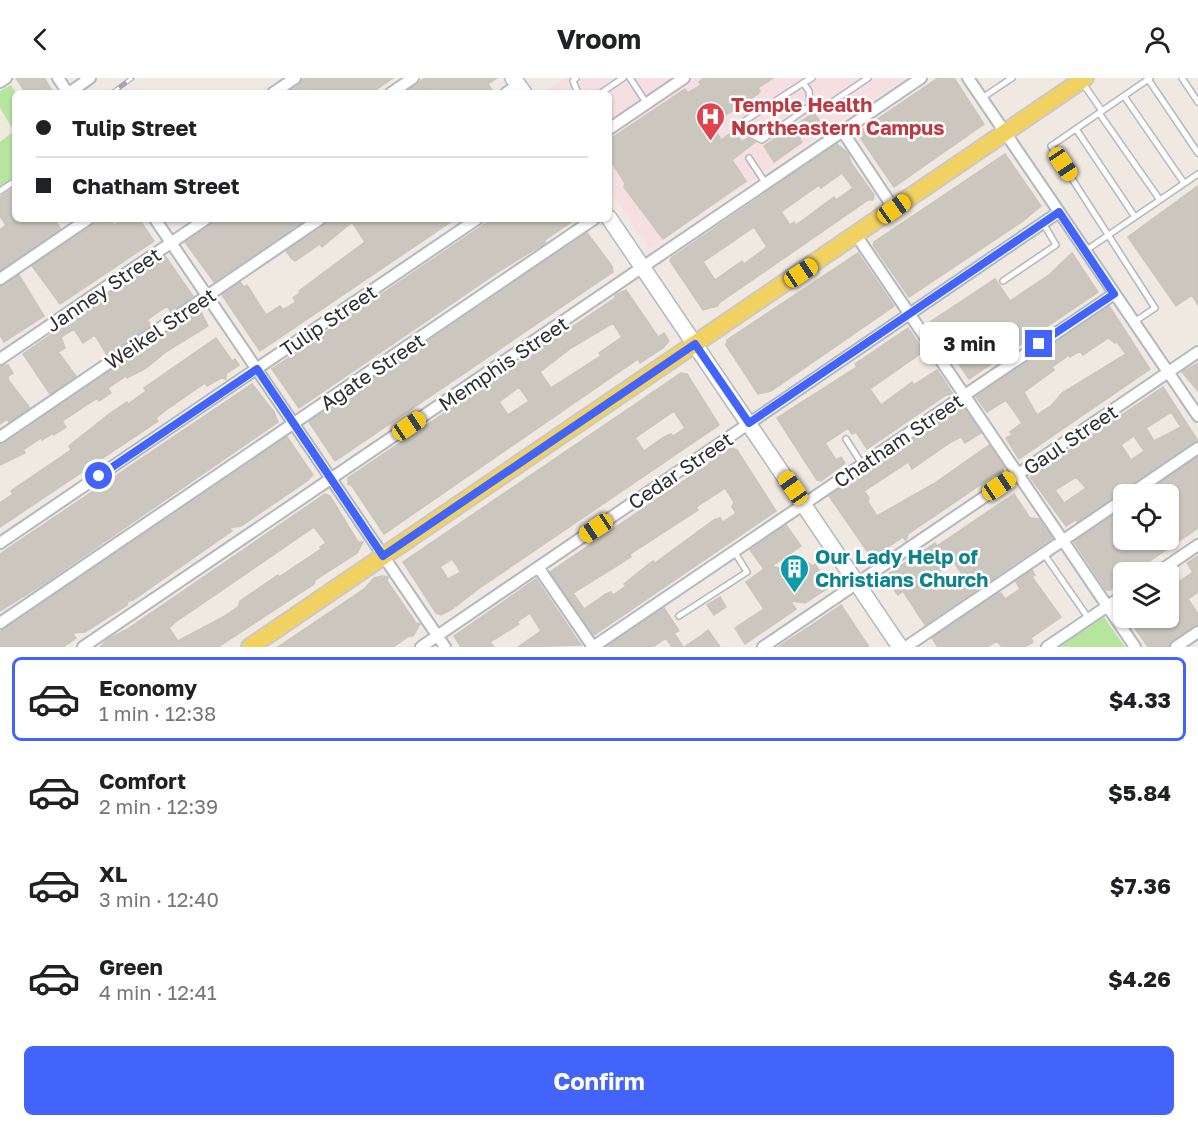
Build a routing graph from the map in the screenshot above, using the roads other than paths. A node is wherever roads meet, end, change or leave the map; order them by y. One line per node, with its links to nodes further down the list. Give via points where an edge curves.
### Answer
1 (6, 78): 16 (street)
2 (90, 78): 18 (street)
3 (295, 78): 19 (street)
4 (414, 78): 20 (street)
5 (623, 78): 21 (lane)
6 (630, 78): 25 (lane)
7 (684, 78): 25 (street)
8 (812, 78): 17 (lane)
9 (868, 78): 26 (lane)
10 (921, 78): 30 (street, Memphis Street)
11 (968, 78): 23 (street)
12 (1012, 78): 23 (lane)
13 (1182, 78): 24 (lane)
14 (1149, 79): 22 (lane); 32 (lane)
15 (1078, 80): 27 (lane); 31 (main road)
16 (0, 82)
17 (803, 83): 17 (lane, via 743,122 750,134 762,140 810,106 809,92)
18 (73, 90)
19 (277, 90)
20 (396, 90)
21 (605, 90)
22 (1124, 96): 27 (lane); 35 (lane)
23 (982, 98): 31 (street)
24 (1198, 102)
25 (647, 104): 28 (street)
26 (822, 109)
27 (1101, 112): 29 (lane); 37 (lane)
28 (612, 127)
29 (1076, 129): 40 (lane); 49 (lane, via 1051,146)
30 (843, 132): 36 (street, Memphis Street); 38 (street)
31 (1005, 132): 38 (main road); 39 (street)
32 (1198, 153)
33 (749, 158): 36 (lane)
34 (1198, 174): 35 (lane)
35 (1184, 183): 37 (lane)
36 (766, 184): 53 (street, Memphis Street)
37 (1160, 200): 40 (lane)
38 (894, 209): 50 (main road)
39 (1059, 212): 48 (street, Cedar Street); 52 (street)
40 (1135, 217): 49 (lane)
41 (84, 222): 54 (street)
42 (157, 222): 51 (street)
43 (202, 222): 51 (street, Janney Street)
44 (316, 222): 57 (street, Weikel Street)
45 (473, 222): 63 (street, Tulip Street)
46 (590, 222): 68 (street, Agate Street)
47 (611, 222): 53 (street)
48 (1043, 223): 55 (lane, via 1056,245); 58 (street, Cedar Street)
49 (1109, 234): 52 (lane); 59 (lane, via 1155,308)
50 (856, 235): 58 (street); 60 (main road)
51 (171, 243): 57 (street); 62 (street, Janney Street)
52 (1085, 251): 56 (street)
53 (643, 267): 60 (street); 74 (street, Memphis Street)
54 (0, 279)
55 (1003, 281)
56 (1114, 294): 59 (street); 65 (street, Chatham Street)
57 (207, 296): 63 (street); 69 (street, Weikel Street)
58 (909, 314): 65 (street); 67 (street, Cedar Street)
59 (1134, 322): 64 (street)
60 (695, 344): 67 (street); 83 (main road)
61 (1198, 352): 64 (street, Gaul Street)
62 (0, 359)
63 (257, 369): 68 (street); 79 (street, Tulip Street)
64 (1169, 372): 66 (street); 73 (street, Gaul Street)
65 (964, 395): 72 (street, Chatham Street); 73 (street)
66 (1198, 416)
67 (749, 423): 76 (street); 85 (street, Cedar Street)
68 (294, 424): 74 (street); 91 (street, Agate Street)
69 (0, 436)
70 (846, 439): 72 (lane)
71 (1198, 448): 75 (street)
72 (862, 465): 76 (street, Chatham Street)
73 (1018, 474): 78 (street); 86 (street, Gaul Street)
74 (331, 479): 83 (street); 94 (street, Memphis Street)
75 (1145, 484)
76 (804, 504): 81 (street, Chatham Street); 86 (street)
77 (1113, 506): 78 (street)
78 (1063, 540): 82 (street); 88 (street)
79 (0, 543)
80 (1198, 545): 84 (street)
81 (734, 551): 89 (lane, via 747,572); 98 (street, Chatham Street)
82 (1044, 553): 90 (lane); 101 (street)
83 (383, 556): 93 (street); 95 (main road)
84 (1172, 562)
85 (538, 567): 93 (street, Cedar Street); 98 (street)
86 (857, 583): 99 (street, Gaul Street); 100 (street)
87 (1113, 603): 88 (street)
88 (1108, 606): 90 (street); 103 (street)
89 (679, 616)
90 (1089, 619): 102 (street)
91 (0, 623)
92 (1198, 632): 104 (street)
93 (438, 636): 96 (street, Cedar Street); 97 (street)
94 (84, 647)
95 (249, 647)
96 (421, 647)
97 (445, 647)
98 (593, 647)
99 (764, 647)
100 (900, 647)
101 (906, 647)
102 (1047, 647)
103 (1136, 647)
104 (1176, 647)

